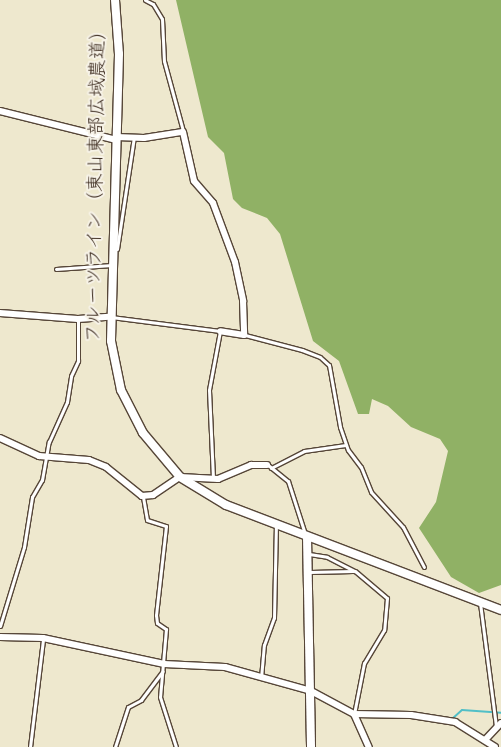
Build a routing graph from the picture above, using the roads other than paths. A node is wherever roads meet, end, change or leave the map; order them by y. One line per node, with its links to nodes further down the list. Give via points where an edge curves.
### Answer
1 (115, 0): 5 (street, フルーツライン（東山東部広域農道）, via 119,54)
2 (145, 0): 4 (lane, via 153,4 162,19 164,61)
3 (0, 111): 5 (street)
4 (183, 132): 6 (street); 14 (street, via 194,181 213,203 235,262 243,301)
5 (116, 138): 6 (street); 7 (street, フルーツライン（東山東部広域農道）)
6 (134, 138): 7 (lane, via 120,238)
7 (112, 253): 8 (street, フルーツライン（東山東部広域農道）)
8 (112, 264): 9 (lane); 11 (street, フルーツライン（東山東部広域農道）)
9 (56, 269)
10 (0, 313): 12 (street)
11 (109, 317): 12 (street); 13 (lane); 19 (street, フルーツライン（東山東部広域農道）, via 113,359 127,403 152,446)
12 (78, 320): 17 (lane, via 78,361)
13 (220, 331): 14 (street); 20 (lane, via 209,390)
14 (244, 335): 16 (lane, via 302,350 320,357 329,365)
15 (0, 438): 17 (street)
16 (346, 445): 18 (lane, via 304,451); 25 (lane, via 361,467 364,482 402,528)
17 (45, 457): 21 (street, via 89,460 106,467); 30 (lane, via 42,480 32,498 24,547)
18 (269, 466): 20 (street, via 250,465); 23 (lane, via 288,481)
19 (180, 477): 20 (street); 21 (street, via 153,495); 22 (street, フルーツライン（東山東部広域農道）, via 210,497)
20 (213, 480)
21 (142, 496): 33 (lane, via 147,520 166,526 156,615 157,623 166,629)
22 (276, 525): 23 (street, フルーツライン（東山東部広域農道）); 34 (lane, via 274,618 264,645)
23 (306, 537): 24 (street); 28 (street, フルーツライン（東山東部広域農道）)
24 (309, 554): 26 (lane, via 327,557); 27 (street)
25 (424, 568)
26 (355, 571): 27 (lane); 36 (lane, via 388,601 384,630 364,663)
27 (309, 572): 35 (street)
28 (480, 602): 29 (street, フルーツライン（東山東部広域農道）); 37 (lane)
29 (501, 610)
30 (0, 626)
31 (0, 637): 32 (street)
32 (43, 638): 33 (street); 39 (lane)
33 (163, 667): 34 (street, via 225,667); 40 (lane, via 141,700 128,707); 41 (lane, via 160,697)
34 (261, 679): 35 (street)
35 (311, 691): 36 (street); 42 (street)
36 (354, 714): 38 (street, via 438,718 472,730); 43 (street)
37 (497, 724): 38 (street)
38 (485, 740): 44 (street)
39 (30, 747)
40 (115, 747)
41 (176, 747)
42 (311, 747)
43 (368, 747)
44 (495, 747)

